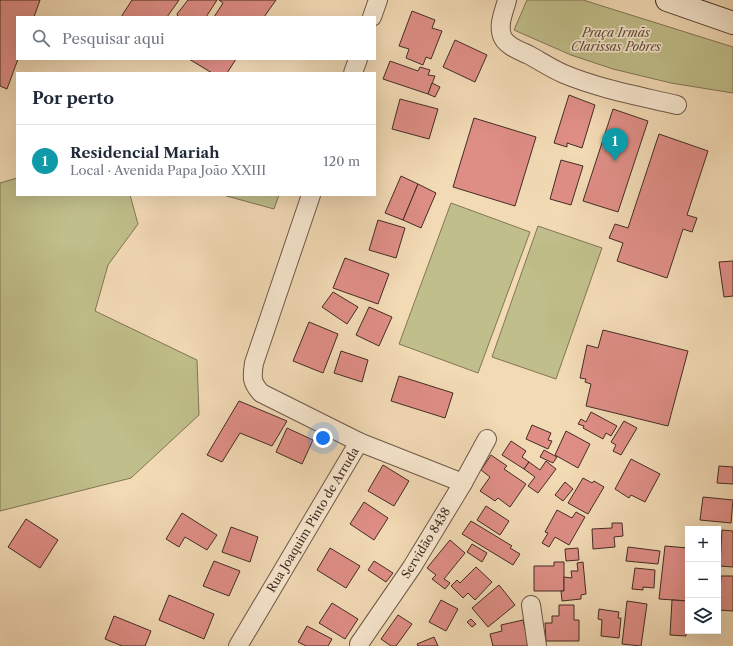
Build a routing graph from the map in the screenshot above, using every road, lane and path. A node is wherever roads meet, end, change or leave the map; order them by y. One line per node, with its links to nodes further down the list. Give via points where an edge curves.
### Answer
1 (378, 0): 4 (street)
2 (507, 0): 8 (street, via 500,31 504,40 512,47 586,82)
3 (667, 0): 5 (main road)
4 (372, 16)
5 (733, 23)
6 (358, 60): 7 (street)
7 (353, 72)
8 (677, 105)
9 (311, 196): 11 (street, Rua Joaquim Pinto de Arruda, via 254,363 254,386 261,393)
10 (487, 439): 12 (street, Servidão 8438)
11 (359, 442): 12 (street); 15 (street, Rua Joaquim Pinto de Arruda)
12 (463, 483): 14 (street, Servidão 8438, via 412,567)
13 (531, 605): 16 (street)
14 (359, 644)
15 (238, 646)
16 (537, 646)

